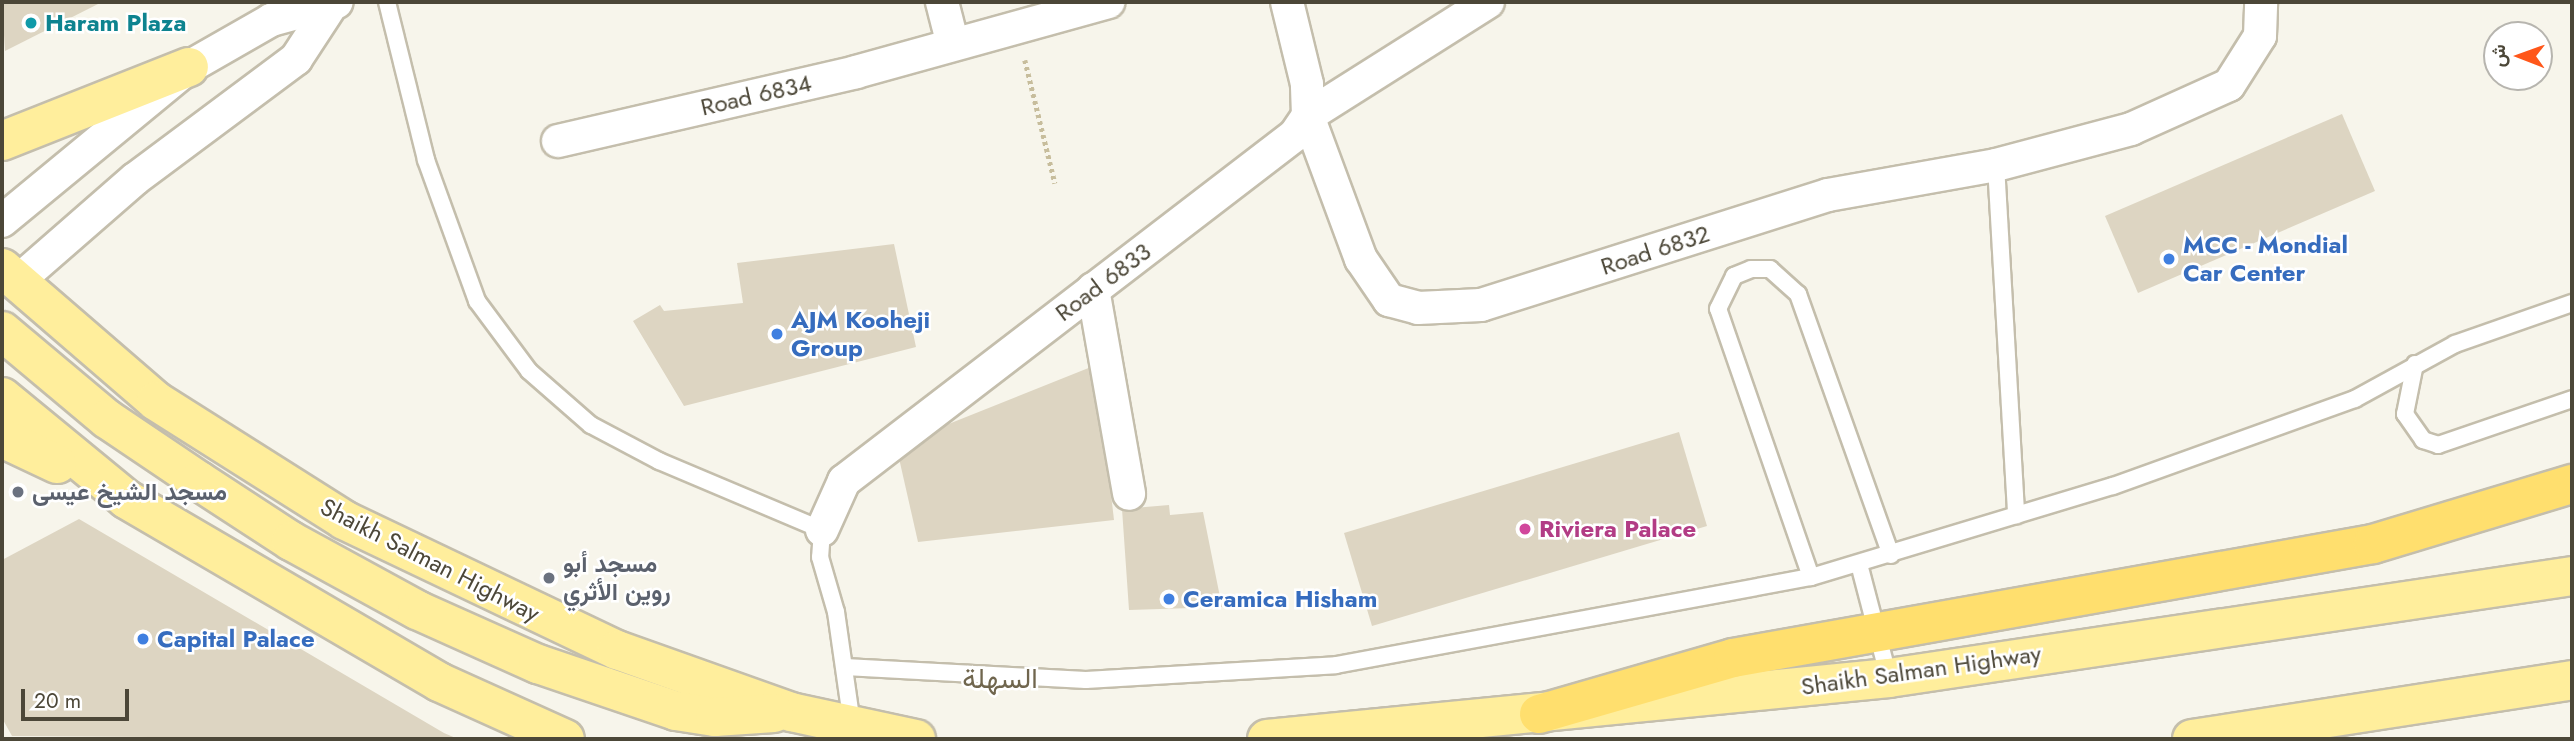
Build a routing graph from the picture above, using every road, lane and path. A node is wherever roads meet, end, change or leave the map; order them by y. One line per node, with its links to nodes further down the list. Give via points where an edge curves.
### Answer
1 (387, 2): 29 (lane, via 426,160 477,301 529,371 591,425 659,461)
2 (942, 2): 9 (street)
3 (1108, 2): 8 (street, Road 6834)
4 (1287, 2): 11 (street, via 1307,84)
5 (1488, 2): 11 (street)
6 (2261, 2): 14 (street, Road 6832, via 2260,36 2229,85 2131,129)
7 (333, 3): 10 (street, via 271,20); 17 (street, via 296,59)
8 (1017, 25): 9 (street, Road 6834); 15 (path)
9 (953, 41): 13 (street, Road 6834, via 856,72)
10 (189, 67): 12 (main road); 16 (street)
11 (1308, 116): 14 (street, Road 6832, via 1361,259 1389,300 1418,307 1481,305 1828,195); 18 (street, Road 6833, via 1278,150)
12 (2, 141)
13 (558, 141)
14 (1996, 165): 28 (lane)
15 (1055, 183)
16 (2, 220)
17 (10, 275): 38 (main road, Shaikh Salman Highway, via 156,401 344,520 617,650)
18 (1093, 289): 26 (street); 29 (street, Road 6833, via 844,481)
19 (2572, 303): 21 (lane)
20 (2, 331): 38 (main road, via 107,419 198,481 291,541 429,615 538,664 676,711 715,717)
21 (2415, 364): 23 (lane, via 2405,414 2417,435 2438,445); 28 (lane, via 2354,399)
22 (2, 397): 27 (main road)
23 (2572, 399)
24 (2, 438): 27 (main road)
25 (2572, 484): 34 (highway, via 2373,544)
26 (1129, 494)
27 (125, 499): 41 (main road, via 439,682)
28 (2016, 515): 30 (lane)
29 (822, 530): 35 (lane, via 820,557)
30 (1891, 555): 31 (lane); 33 (lane, via 1798,294 1770,270 1751,269 1734,276 1718,310)
31 (1858, 564): 33 (lane); 34 (lane)
32 (2572, 576): 36 (main road, Shaikh Salman Highway)
33 (1811, 577): 35 (lane, via 1336,665 1086,680)
34 (1878, 631): 36 (lane); 39 (highway, via 1733,658)
35 (845, 667): 40 (lane)
36 (1889, 677): 39 (main road, Shaikh Salman Highway)
37 (2572, 680): 44 (main road)
38 (790, 712): 40 (main road, Shaikh Salman Highway)
39 (1539, 714): 43 (main road, Shaikh Salman Highway)
40 (853, 730): 42 (main road, Shaikh Salman Highway)
41 (565, 739)
42 (916, 739)
43 (1267, 739)
44 (2192, 739)

